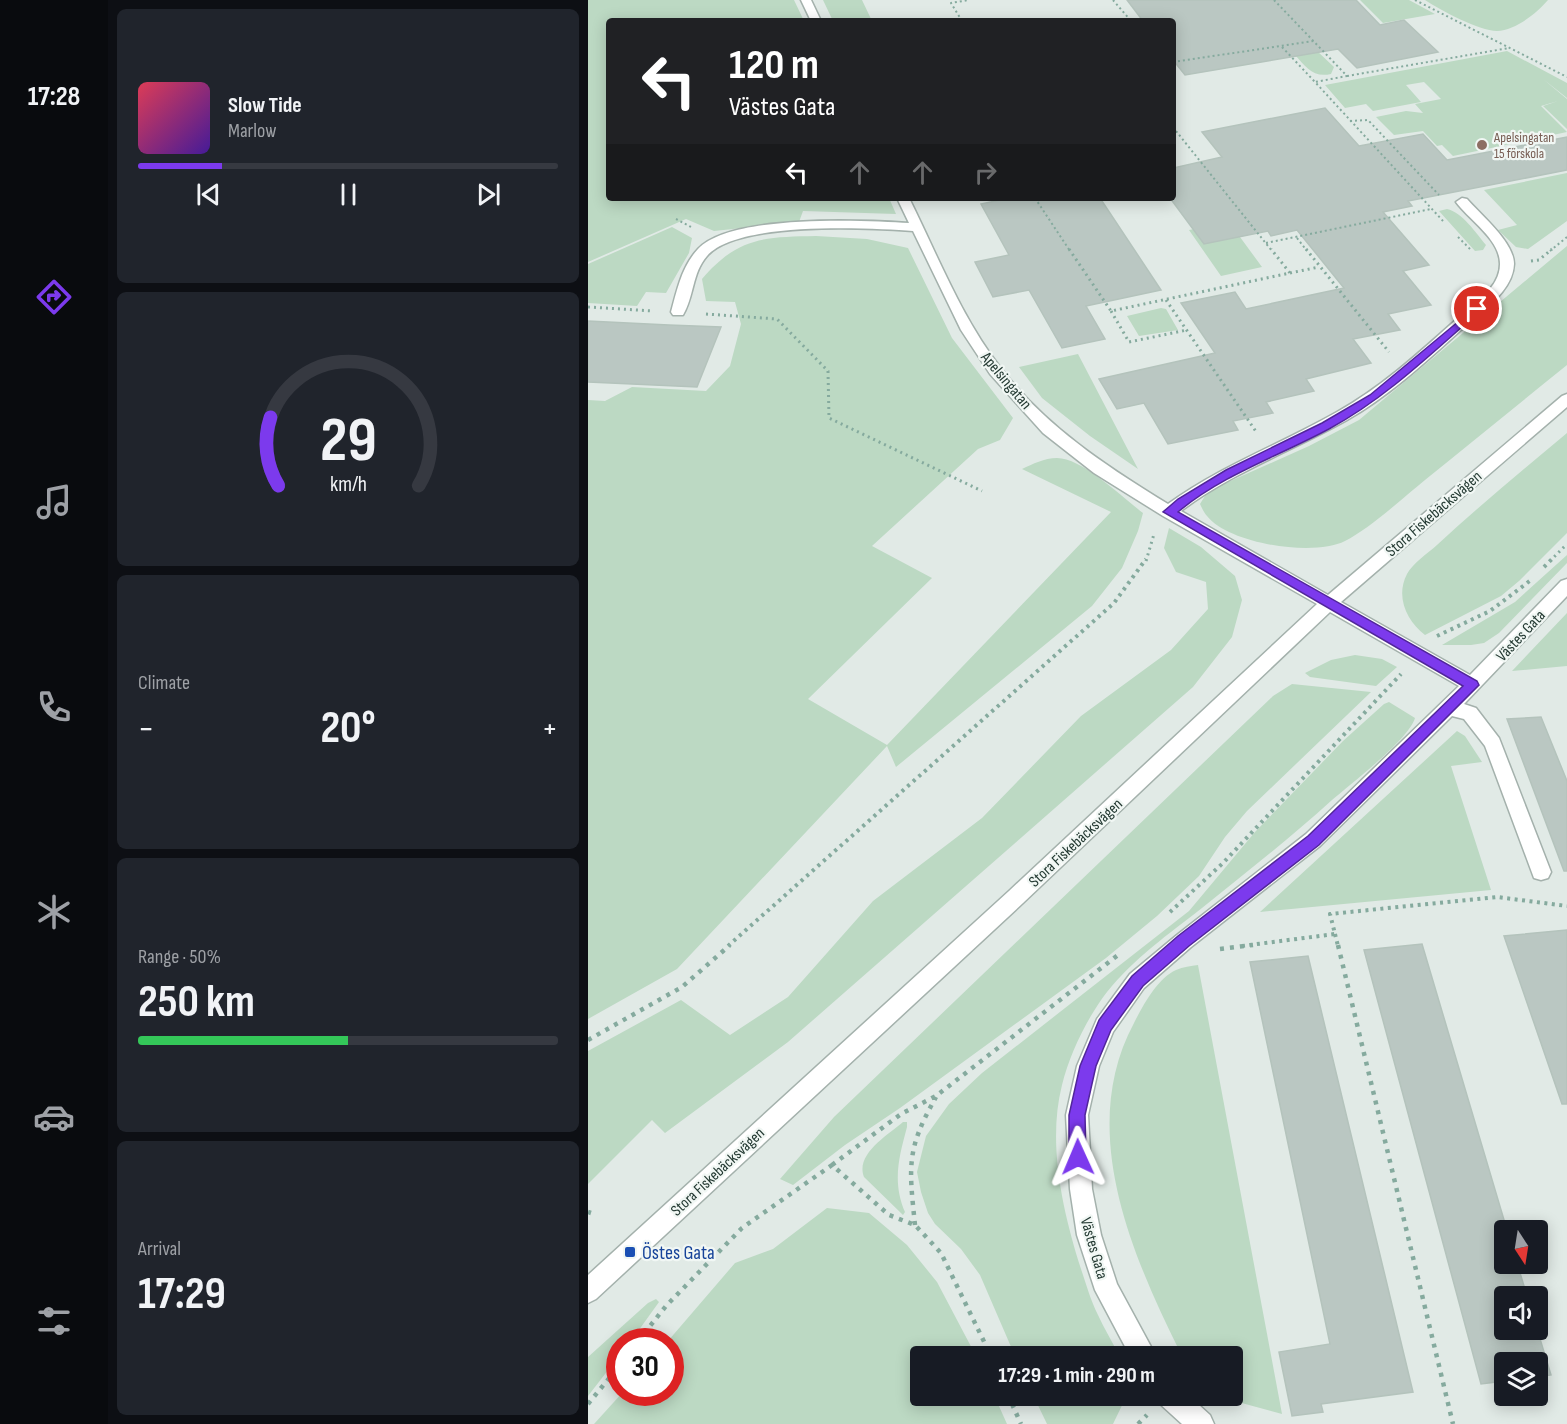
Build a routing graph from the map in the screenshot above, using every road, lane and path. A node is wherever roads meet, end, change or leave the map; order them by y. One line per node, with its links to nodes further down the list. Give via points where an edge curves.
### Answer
1 (806, 0): 7 (street)
2 (969, 0): 6 (path)
3 (1113, 0): 9 (path)
4 (1274, 0): 10 (path)
5 (1415, 0): 12 (path)
6 (950, 1): 8 (path)
7 (815, 18)
8 (960, 18)
9 (1128, 18)
10 (1315, 41): 11 (path); 16 (path)
11 (1282, 47): 13 (path); 18 (path)
12 (1509, 48): 15 (path); 16 (path)
13 (1176, 62)
14 (1567, 70): 15 (path)
15 (1558, 71): 17 (path)
16 (1347, 76): 18 (path)
17 (1567, 77)
18 (1315, 82): 19 (path)
19 (1349, 121): 23 (path, via 1368,120 1441,196); 24 (path)
20 (1176, 131): 30 (path)
21 (904, 201): 26 (street, Apelsingatan)
22 (1037, 201): 37 (path)
23 (1462, 202): 34 (street, via 1504,249 1507,263)
24 (1431, 209): 25 (path); 29 (path)
25 (1447, 226)
26 (916, 227): 38 (street, via 801,226 748,233 717,242 699,258); 44 (street, Apelsingatan, via 968,330 995,371 1048,429 1099,469)
27 (1455, 234): 34 (path)
28 (1567, 237): 31 (path)
29 (1297, 238): 30 (path); 32 (path)
30 (1265, 243): 33 (path)
31 (1539, 260)
32 (1319, 267): 33 (path); 40 (path)
33 (1290, 273): 35 (path)
34 (1503, 284): 40 (street)
35 (1166, 300): 37 (path); 39 (path)
36 (588, 307): 38 (path)
37 (1111, 311): 39 (path, via 1129,342)
38 (678, 312): 43 (path, via 777,319 828,371 829,418)
39 (1187, 330): 42 (path)
40 (1406, 371): 42 (street, via 1374,397)
41 (1567, 399): 47 (street, Stora Fiskebäcksvägen)
42 (1271, 453): 44 (street, via 1230,473)
43 (982, 491)
44 (1169, 512): 47 (street, Apelsingatan); 57 (path, via 1156,527 1145,564 1105,610 681,987)
45 (1567, 544): 48 (path, via 1528,583 1500,604 1440,633)
46 (1567, 585): 49 (street, Västes Gata)
47 (1329, 603): 48 (street); 61 (street, Stora Fiskebäcksvägen)
48 (1420, 654): 49 (street); 53 (path, via 1223,863)
49 (1472, 685): 50 (street, Västes Gata)
50 (1449, 708): 51 (street, via 1470,713 1493,743); 55 (street, Västes Gata, via 1313,840)
51 (1541, 872)
52 (1567, 906): 54 (path, via 1497,897 1330,914)
53 (1162, 919)
54 (1335, 934): 55 (path, via 1206,951); 71 (path)
55 (1184, 941): 64 (street, Västes Gata, via 1137,981 1105,1026 1088,1066 1077,1115 1081,1189 1089,1235 1107,1290)
56 (1125, 949): 58 (path)
57 (588, 1040)
58 (936, 1096): 59 (path, via 901,1114); 60 (path, via 909,1153)
59 (832, 1165): 60 (path, via 889,1215); 62 (path, via 742,1228)
60 (915, 1225): 63 (path, via 941,1253)
61 (588, 1291)
62 (648, 1328)
63 (986, 1346)
64 (1138, 1346)
65 (606, 1382): 66 (path)
66 (588, 1404)
67 (1013, 1406): 69 (path)
68 (1181, 1406): 70 (street)
69 (1021, 1424)
70 (1200, 1424)
71 (1453, 1424)

